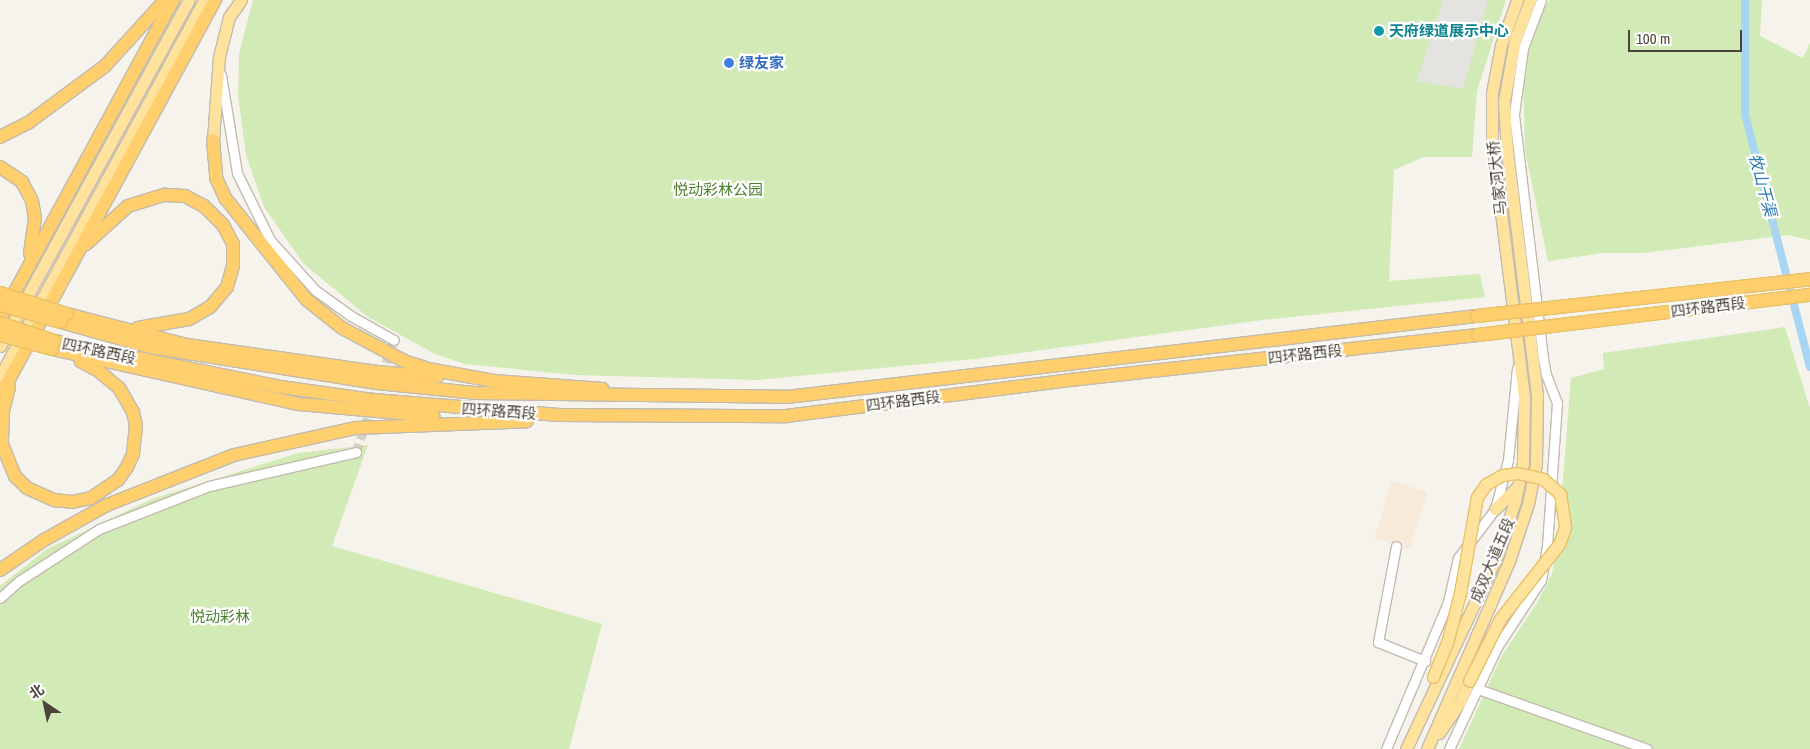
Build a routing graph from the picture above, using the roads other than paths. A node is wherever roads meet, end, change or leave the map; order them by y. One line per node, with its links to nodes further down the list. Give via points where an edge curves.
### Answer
1 (165, 0): 11 (highway, via 106,66 28,123)
2 (173, 0): 15 (highway)
3 (189, 0): 27 (main road)
4 (204, 0): 31 (main road)
5 (215, 0): 14 (highway)
6 (241, 0): 10 (main road, via 229,17)
7 (1517, 0): 29 (main road, 马家河大桥, via 1501,45 1492,103 1492,140)
8 (1530, 0): 47 (main road, 成双大道五段, via 1515,40 1504,102 1506,152 1533,364 1536,464 1528,504 1510,561)
9 (1541, 0): 44 (street, via 1524,48 1514,114 1543,358 1546,375 1558,403 1552,509 1541,580)
10 (219, 57): 12 (main road); 25 (street, via 237,173 270,240 316,290 351,316)
11 (0, 137)
12 (213, 140): 32 (highway, via 216,178 226,199 307,300 342,328 404,361)
13 (0, 167): 15 (highway, via 22,182 32,201 36,218)
14 (79, 251): 23 (highway, via 128,206 165,195 185,196 214,212 233,244 233,266 227,287 210,307 189,319 146,329); 30 (highway)
15 (28, 267): 21 (highway)
16 (1810, 279): 33 (highway, 四环路西段, bridge, via 787,397)
17 (0, 293): 20 (highway, bridge)
18 (1810, 295): 35 (highway, 四环路西段, bridge, via 786,416)
19 (0, 305): 20 (highway, 四环路西段, bridge)
20 (64, 318): 23 (highway); 33 (highway, 四环路西段, via 150,347 378,383 476,393)
21 (0, 319)
22 (0, 323): 26 (highway, 四环路西段, bridge)
23 (106, 324): 32 (highway, via 187,345 287,360 377,372)
24 (0, 334): 26 (highway, bridge)
25 (394, 340)
26 (53, 345): 28 (highway); 35 (highway, 四环路西段, via 281,387 374,400)
27 (0, 346)
28 (67, 354): 30 (highway, via 99,371 119,388 130,405 136,426 134,448 127,467 118,480 91,498 72,502 40,496 26,488 11,468 2,444 1,428); 36 (highway, via 299,404)
29 (1518, 358): 38 (main road, 成双大道五段, via 1524,431); 39 (street, via 1508,460)
30 (15, 368): 34 (highway)
31 (0, 376)
32 (494, 381): 33 (highway, via 572,385)
33 (653, 395)
34 (0, 396)
35 (559, 415): 36 (highway, via 539,420)
36 (506, 421): 41 (highway, via 356,428 234,455 107,505 44,540)
37 (356, 452): 42 (street, via 209,486 99,529 19,581)
38 (1518, 486): 39 (main road); 46 (main road, 成双大道五段, via 1497,556)
39 (1495, 509): 43 (street, via 1458,558 1448,602)
40 (1396, 546): 43 (street, via 1378,642)
41 (0, 570)
42 (0, 598)
43 (1425, 661): 45 (street)
44 (1473, 685): 46 (main road, bridge, via 1500,619 1559,544 1565,526 1560,494 1543,479 1518,473 1502,475 1486,484 1477,497 1460,593 1447,644); 47 (main road); 48 (street); 49 (street)
45 (1386, 749)
46 (1405, 749)
47 (1428, 749)
48 (1449, 749)
49 (1647, 749)

